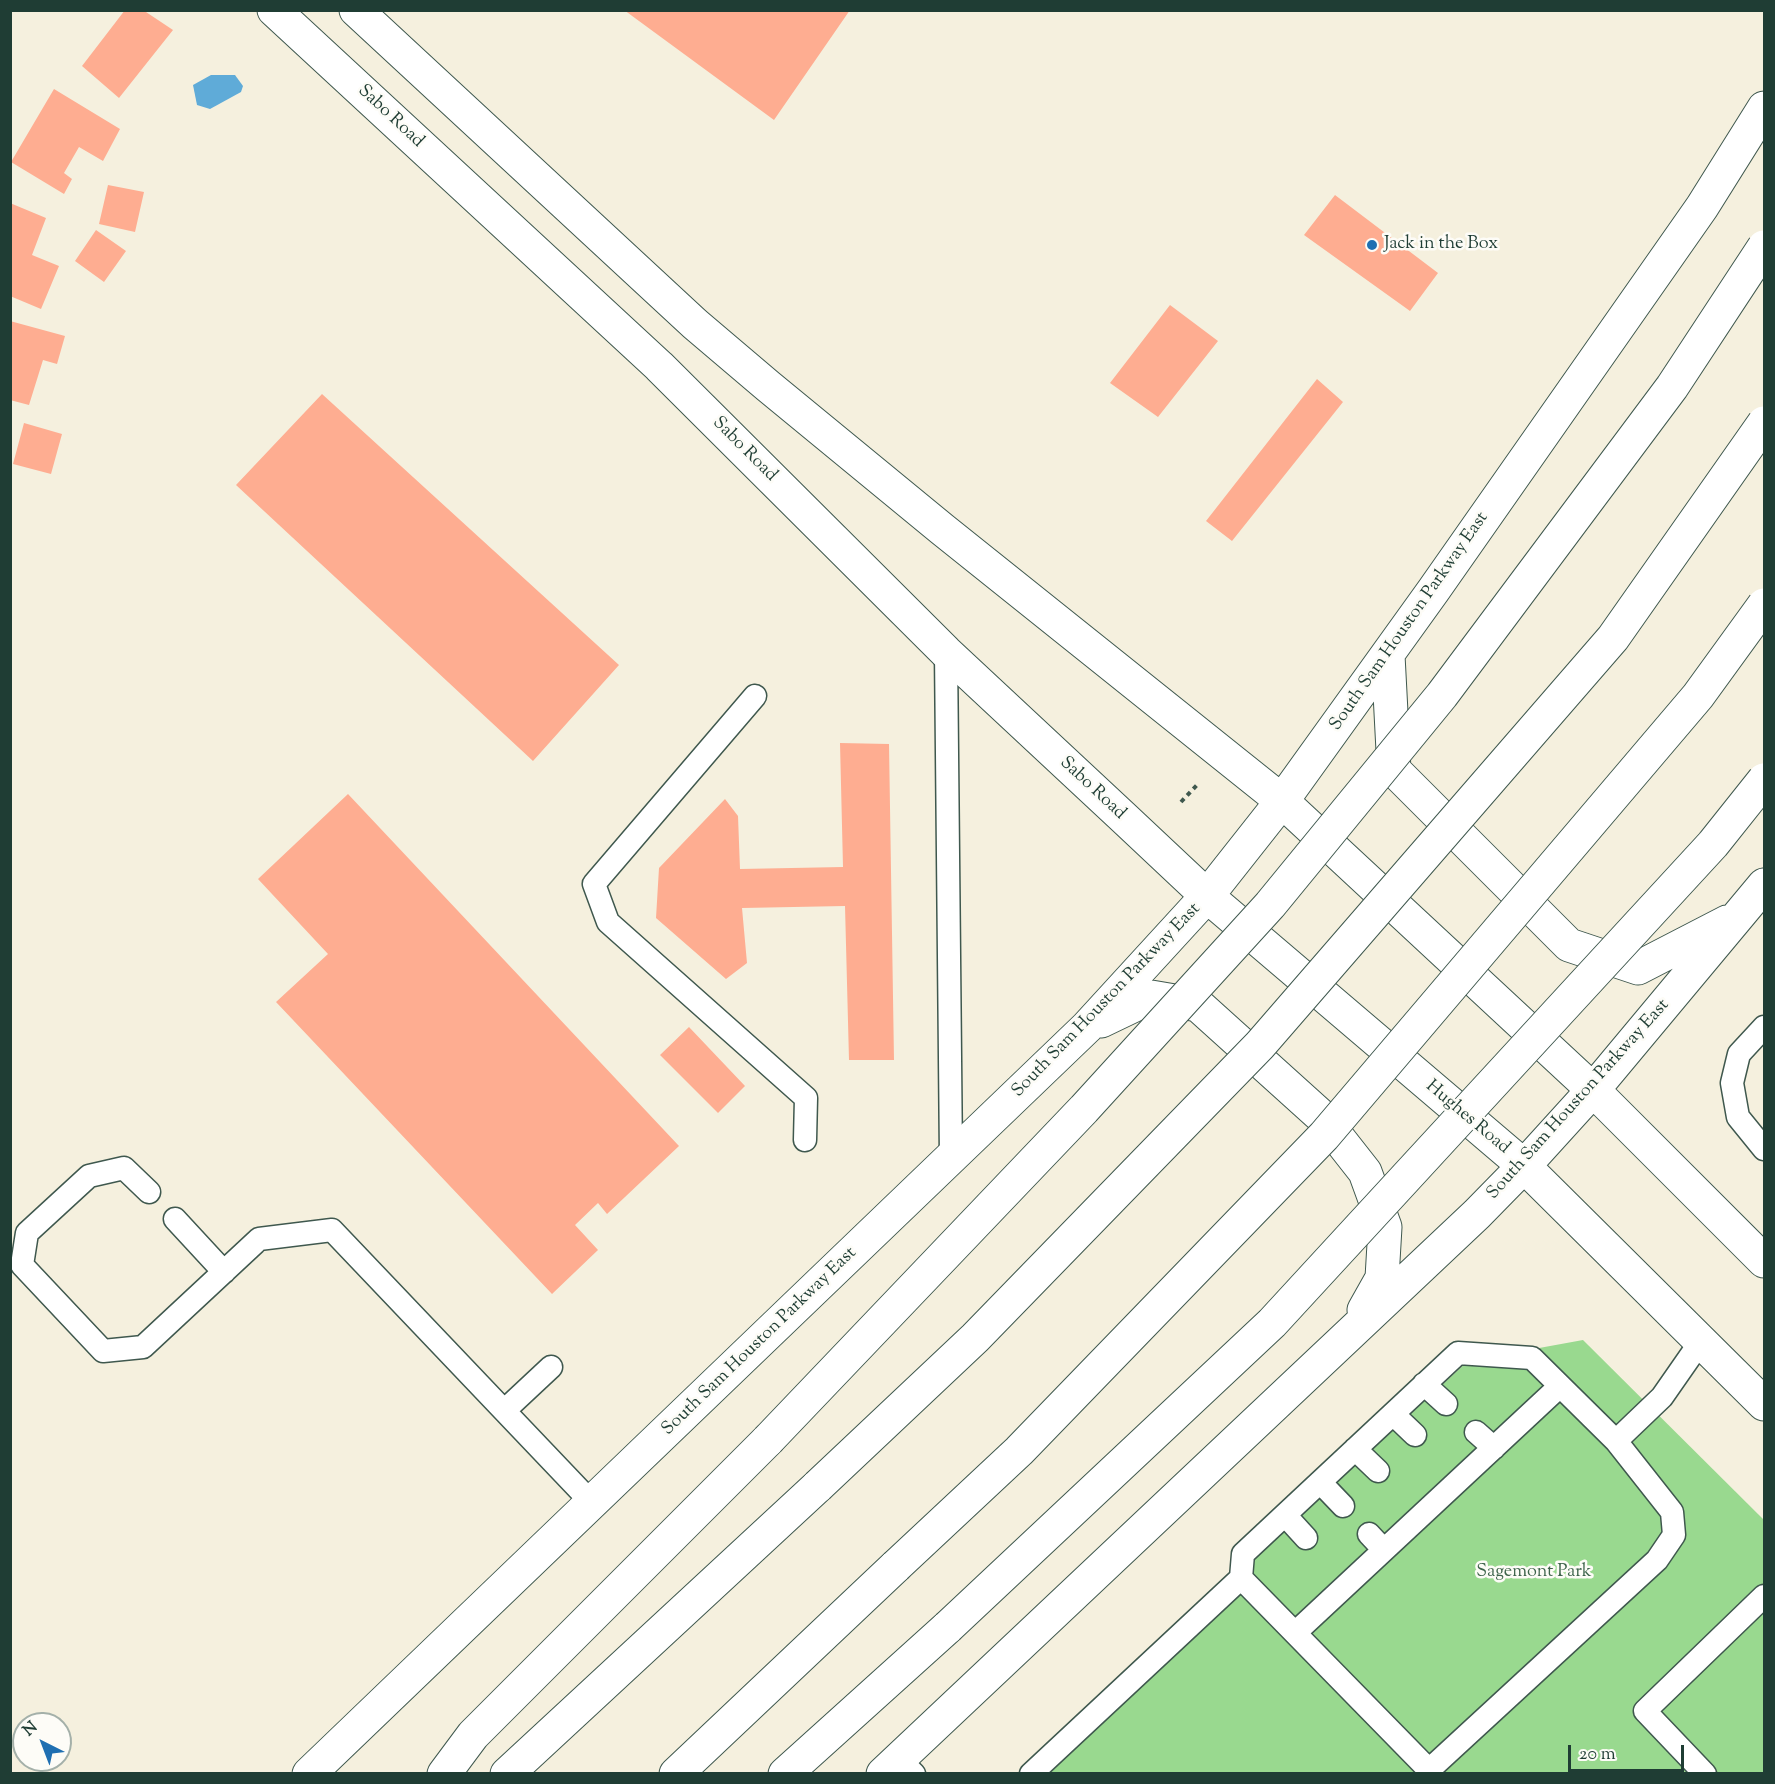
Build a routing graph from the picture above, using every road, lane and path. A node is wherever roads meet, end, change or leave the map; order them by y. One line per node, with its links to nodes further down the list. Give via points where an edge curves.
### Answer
1 (274, 10): 7 (main road, Sabo Road, via 659,366)
2 (356, 10): 12 (main road, via 758,378)
3 (1764, 108): 8 (main road, South Sam Houston Parkway East, via 1702,207)
4 (1764, 247): 53 (main road, bridge, via 1672,387 1442,695 1270,904 1084,1109 768,1440 473,1735)
5 (1764, 423): 54 (main road, bridge, via 1613,638 1260,1045 975,1338)
6 (1764, 605): 55 (main road, bridge, via 1698,696 1324,1136 1020,1450)
7 (946, 652): 15 (main road, Sabo Road); 22 (lane)
8 (1388, 655): 12 (main road, South Sam Houston Parkway East); 16 (main road, via 1394,770 1569,945 1638,968)
9 (755, 696): 20 (lane, via 594,884 608,922 806,1098)
10 (1764, 780): 56 (main road, bridge, via 1713,844 1272,1323 948,1627)
11 (1197, 785): 13 (path)
12 (1282, 801): 15 (main road, South Sam Houston Parkway East); 19 (main road)
13 (1180, 802)
14 (1764, 885): 16 (main road, South Sam Houston Parkway East)
15 (1207, 896): 17 (main road, South Sam Houston Parkway East); 23 (main road, Hughes Road)
16 (1741, 915): 19 (main road, South Sam Houston Parkway East)
17 (1087, 1027): 22 (main road, South Sam Houston Parkway East); 28 (main road, via 1150,997 1197,1005 1321,1116 1365,1172 1384,1227 1382,1278)
18 (1764, 1028): 21 (lane, via 1739,1054 1732,1083 1738,1117)
19 (1593, 1090): 23 (main road, South Sam Houston Parkway East); 26 (main road)
20 (804, 1140)
21 (1764, 1149)
22 (951, 1159): 44 (main road, South Sam Houston Parkway East)
23 (1524, 1167): 28 (main road, South Sam Houston Parkway East); 29 (main road, Hughes Road)
24 (149, 1192): 27 (lane, via 124,1168 88,1176 27,1233 22,1265 103,1351 143,1347)
25 (175, 1219): 27 (lane)
26 (1764, 1261)
27 (224, 1272): 35 (lane, via 259,1239 332,1230)
28 (1353, 1330): 51 (main road, South Sam Houston Parkway East)
29 (1701, 1341): 34 (main road, Hughes Road); 39 (lane, via 1662,1397)
30 (551, 1366): 35 (lane)
31 (1424, 1384): 32 (lane, via 1458,1353 1532,1358); 33 (lane); 36 (lane)
32 (1560, 1386): 39 (lane); 40 (lane)
33 (1446, 1404)
34 (1764, 1404)
35 (505, 1410): 44 (lane)
36 (1393, 1414): 38 (lane); 41 (lane)
37 (1476, 1432): 40 (lane)
38 (1415, 1435)
39 (1616, 1441): 50 (lane, via 1672,1512 1674,1535 1657,1560 1429,1770)
40 (1494, 1448): 50 (lane, via 1454,1471 1377,1542 1342,1576)
41 (1355, 1449): 42 (lane); 43 (lane)
42 (1378, 1471)
43 (1320, 1482): 45 (lane); 46 (lane)
44 (592, 1503): 52 (main road, South Sam Houston Parkway East)
45 (1343, 1506)
46 (1285, 1515): 47 (lane); 48 (lane, via 1243,1554)
47 (1306, 1538)
48 (1241, 1578): 50 (lane); 57 (lane)
49 (1764, 1596): 58 (lane, via 1645,1711)
50 (1295, 1633)
51 (899, 1768)
52 (309, 1773)
53 (444, 1773)
54 (507, 1773)
55 (676, 1773)
56 (785, 1773)
57 (1031, 1773)
58 (1705, 1773)

